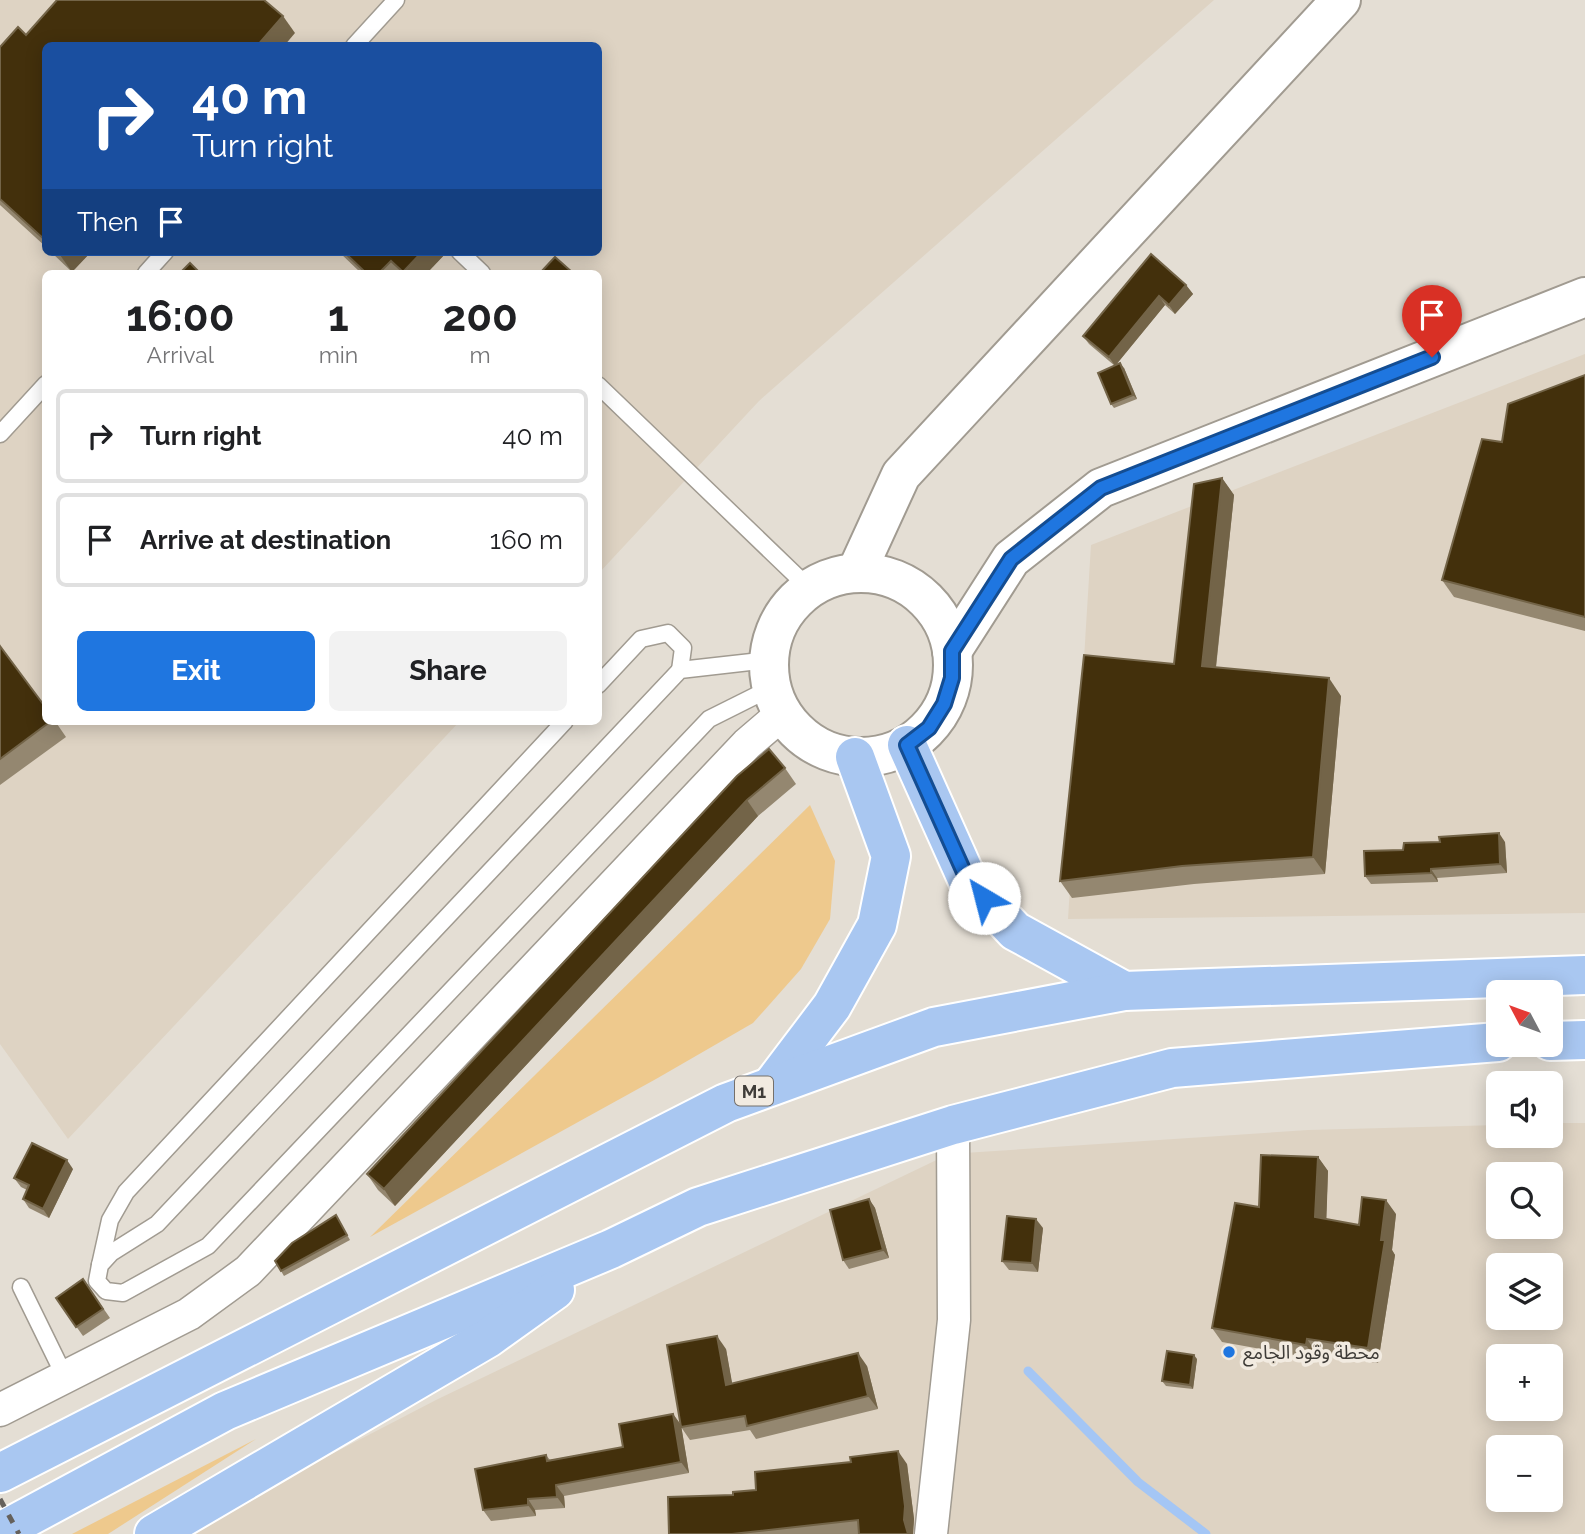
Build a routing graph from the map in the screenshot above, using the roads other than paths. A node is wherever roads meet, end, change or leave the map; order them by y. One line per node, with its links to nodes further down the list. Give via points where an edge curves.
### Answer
1 (396, 0): 3 (lane)
2 (1340, 0): 12 (street, via 901,475)
3 (358, 42)
4 (161, 256): 6 (lane)
5 (464, 256): 7 (lane)
6 (149, 270)
7 (479, 270)
8 (1585, 297): 14 (street, via 1101,488 1011,559)
9 (42, 388): 11 (lane)
10 (602, 389): 13 (lane)
11 (0, 433)
12 (856, 573): 13 (street); 14 (street, via 883,575 929,602 944,624)
13 (809, 589): 17 (street, via 788,608 775,632)
14 (952, 651): 19 (street, via 952,678 944,704 929,728)
15 (680, 670): 16 (lane, via 684,648 667,632 641,639); 17 (lane); 29 (lane, via 157,1224)
16 (602, 681)
17 (774, 687): 20 (street, via 801,736 826,751); 29 (lane, via 709,719 208,1247 122,1293 106,1291 97,1281); 31 (street, via 747,744 248,1271 189,1314)
18 (561, 725): 29 (lane, via 125,1192 110,1220)
19 (907, 745): 20 (street, via 882,755); 22 (highway, via 968,881 1015,931)
20 (855, 757): 26 (highway, via 891,856 877,925 832,1006)
21 (1585, 975): 22 (highway, M1)
22 (1124, 991): 26 (highway, M1, via 934,1027)
23 (1585, 1040): 24 (highway)
24 (1563, 1041)
25 (1486, 1043): 27 (highway, via 1172,1068)
26 (774, 1084): 33 (highway, M1, via 726,1102)
27 (953, 1125): 28 (highway, via 698,1207); 36 (street, via 954,1320)
28 (611, 1250): 34 (highway, via 225,1411); 35 (highway, via 488,1338)
29 (100, 1265)
30 (21, 1287): 31 (lane)
31 (65, 1377): 32 (street)
32 (0, 1410)
33 (0, 1473)
34 (0, 1532)
35 (154, 1534)
36 (931, 1534)

